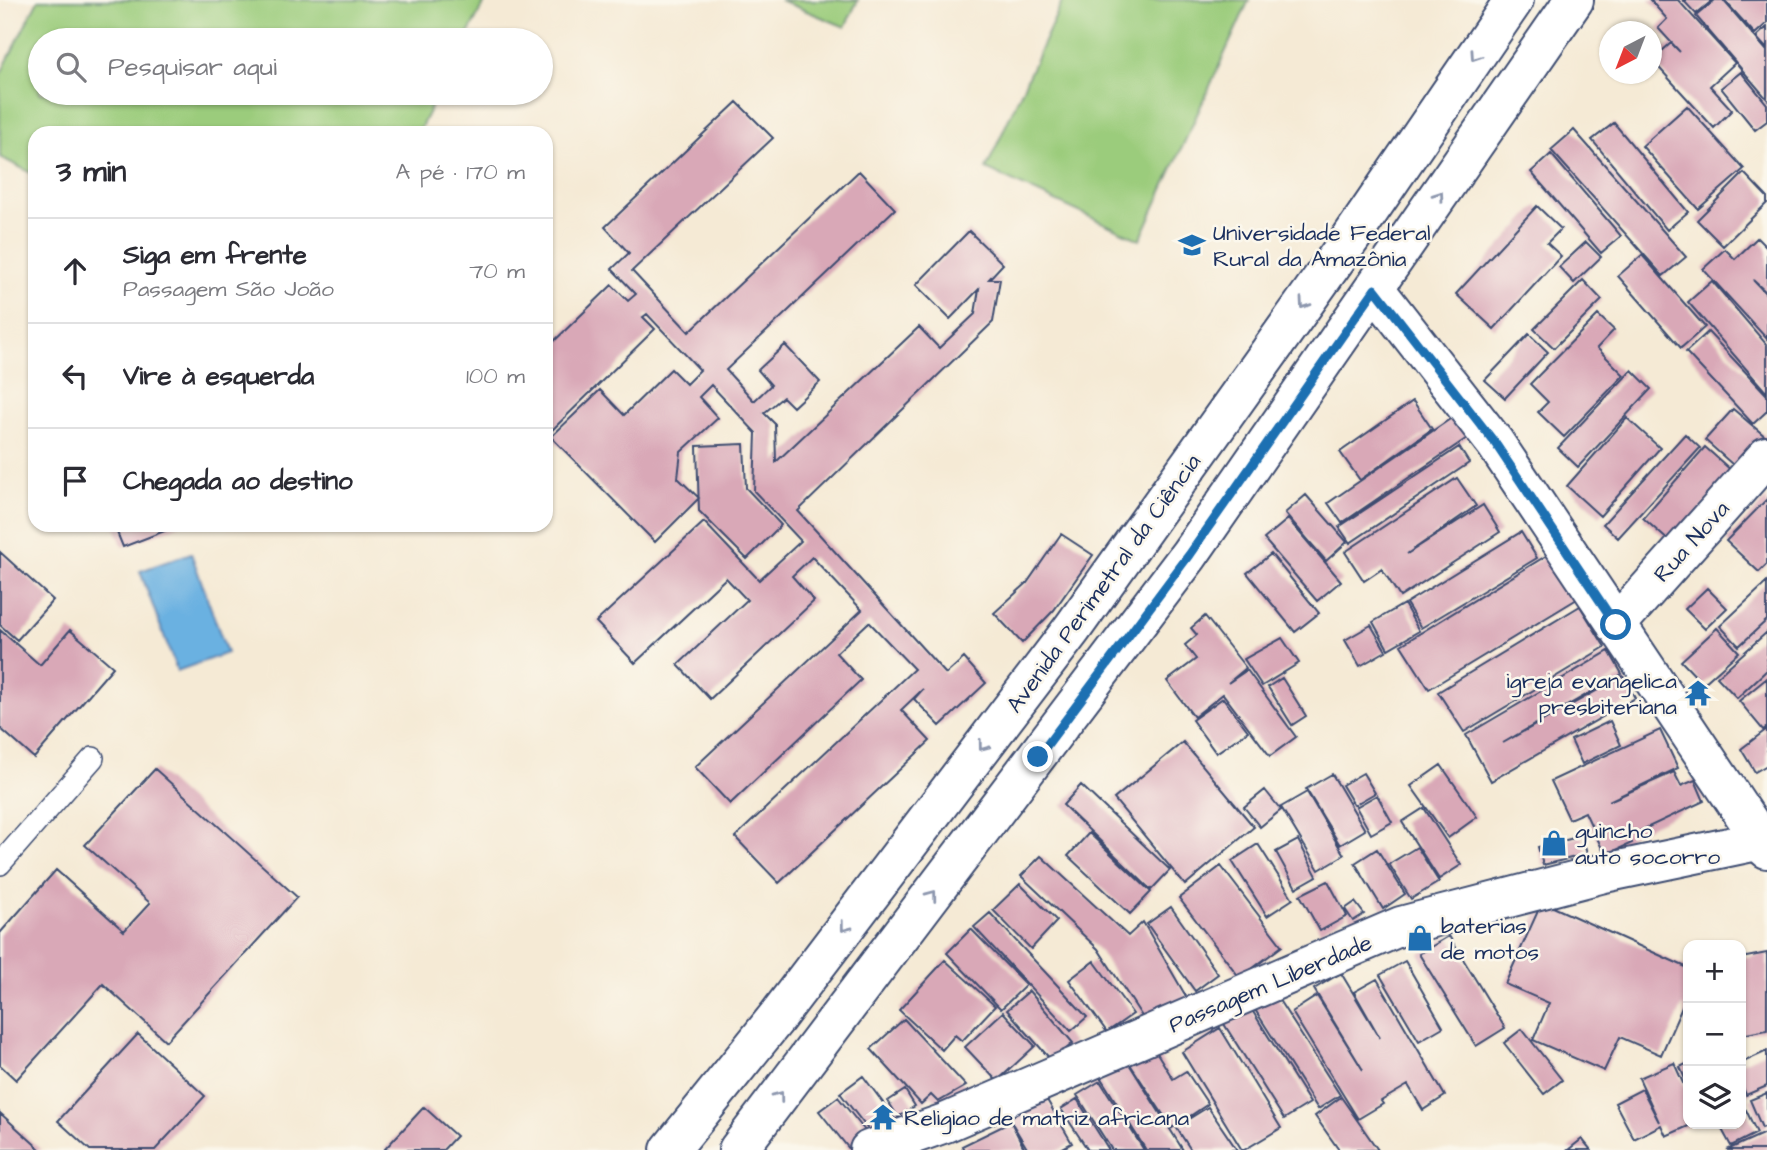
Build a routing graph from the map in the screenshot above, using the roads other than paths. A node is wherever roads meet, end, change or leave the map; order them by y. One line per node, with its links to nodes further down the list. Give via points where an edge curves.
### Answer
1 (1514, 0): 9 (main road, Avenida Perimetral da Ciência, one-way to 9, via 1072,629)
2 (1574, 0): 3 (main road, one-way to 2)
3 (1375, 289): 5 (main road, via 1495,443); 10 (main road, one-way to 3, via 1189,555)
4 (1767, 456): 5 (main road, Rua Nova)
5 (1616, 625): 7 (main road)
6 (93, 758): 8 (lane)
7 (1765, 843): 11 (main road, Passagem Liberdade, via 1600,874 1401,926 945,1123)
8 (0, 864)
9 (670, 1150)
10 (738, 1150)
11 (869, 1150)

